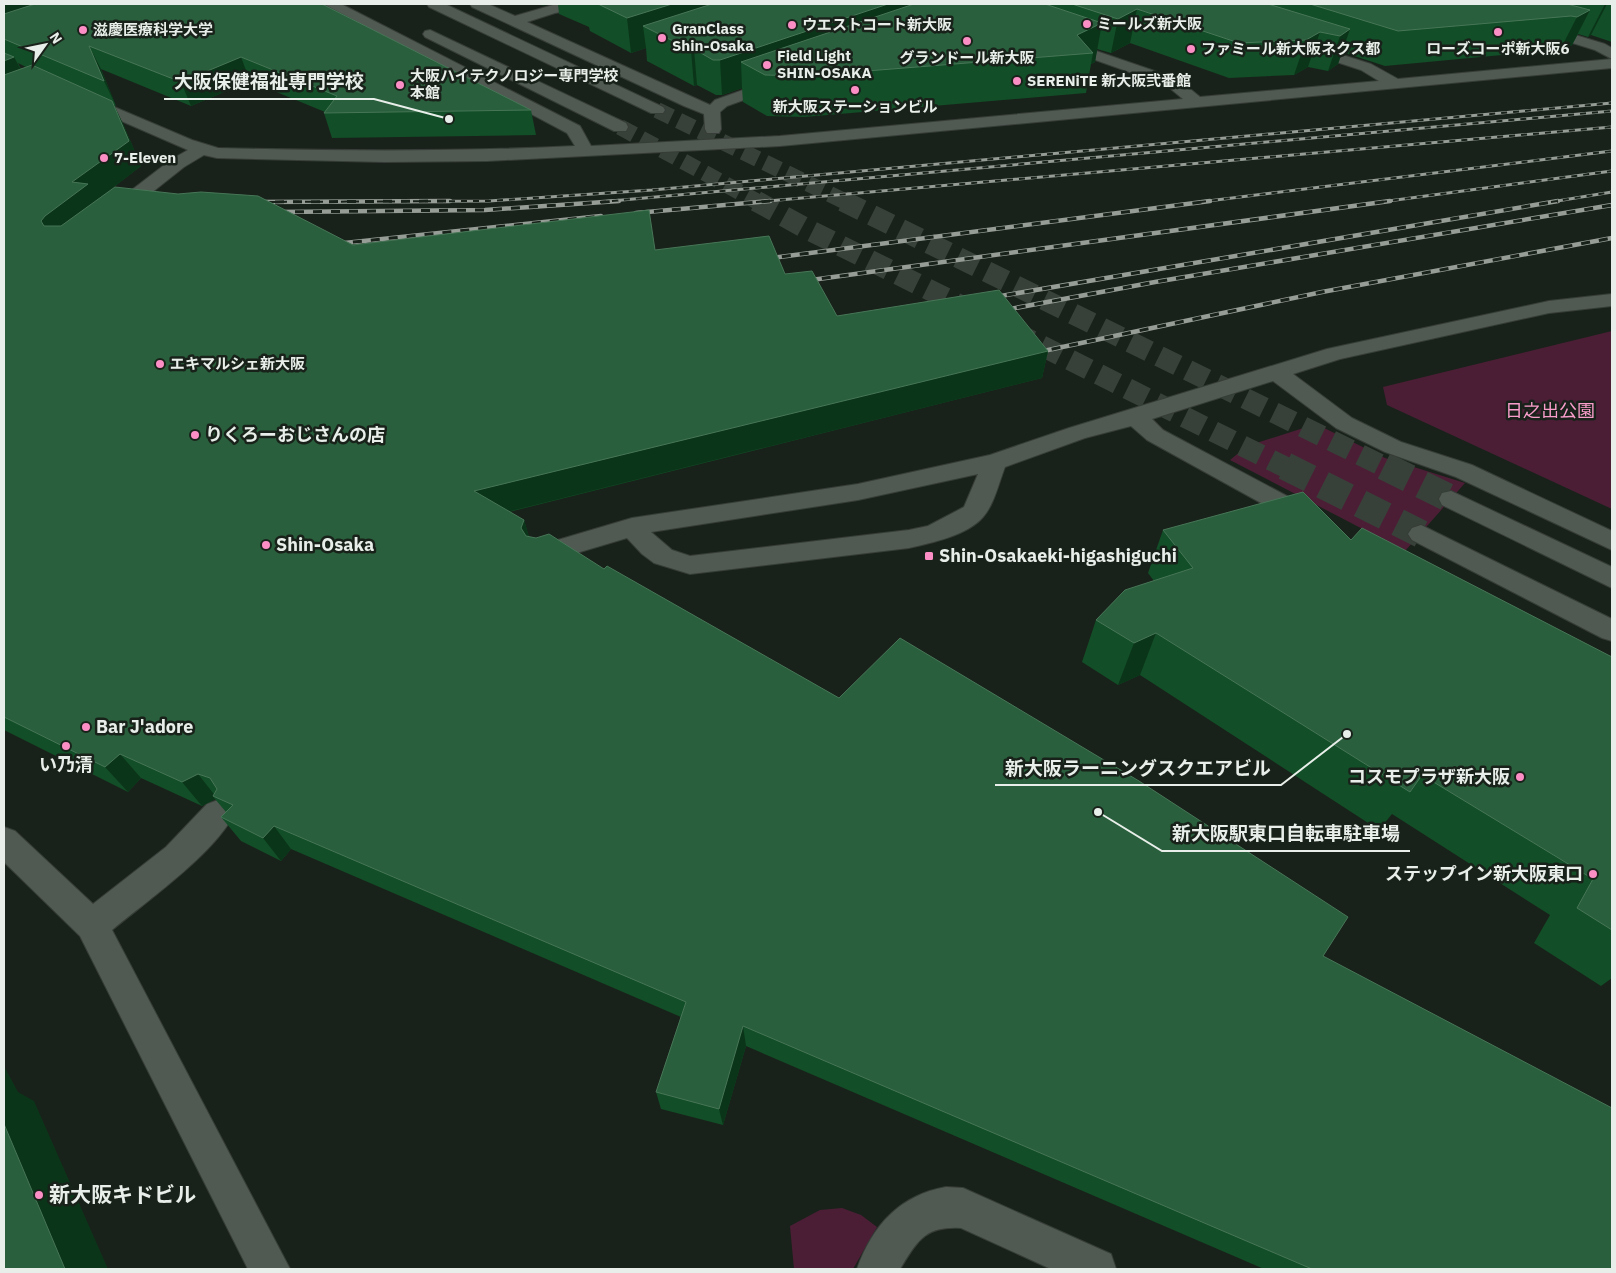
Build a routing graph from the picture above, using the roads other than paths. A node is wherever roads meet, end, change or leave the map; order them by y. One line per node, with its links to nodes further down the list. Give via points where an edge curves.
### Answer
1 (331, 4): 23 (street, via 574,130)
2 (434, 4): 18 (street)
3 (477, 4): 5 (street)
4 (583, 4): 5 (street)
5 (515, 21): 13 (street)
6 (1528, 24): 10 (street, via 1600,47)
7 (417, 28): 20 (street)
8 (1049, 39): 17 (street, via 1172,82)
9 (1294, 43): 15 (street, via 1366,67)
10 (1612, 55)
11 (630, 61): 13 (street)
12 (1612, 64): 15 (street)
13 (614, 66): 19 (street, via 690,103)
14 (791, 78): 19 (street, via 721,103)
15 (1395, 84): 17 (street)
16 (70, 93): 22 (street)
17 (1196, 102): 21 (street)
18 (656, 110)
19 (712, 110): 21 (street)
20 (620, 127)
21 (717, 145): 23 (street)
22 (202, 150): 23 (street, via 385,157); 24 (street, via 178,163)
23 (586, 151)
24 (103, 222)
25 (1609, 304): 26 (street, via 1549,307 1335,354)
26 (1276, 373): 27 (street); 33 (street, via 1344,423 1393,447 1464,471)
27 (1135, 417): 28 (street); 31 (street, via 1155,435 1179,449)
28 (995, 462): 30 (street, via 858,492); 30 (street, via 974,512 953,525 909,539 690,565 668,560 653,551)
29 (1451, 499): 35 (street)
30 (632, 527): 34 (street)
31 (1326, 527)
32 (1421, 534): 36 (street)
33 (1612, 541)
34 (543, 554)
35 (1612, 578)
36 (1612, 631)
37 (218, 814): 39 (street, via 177,857)
38 (6, 846): 39 (street)
39 (92, 925): 40 (street, via 206,1151)
40 (270, 1269)
41 (878, 1269): 42 (street, via 898,1237 919,1214 952,1207 963,1208)
42 (1096, 1269)

